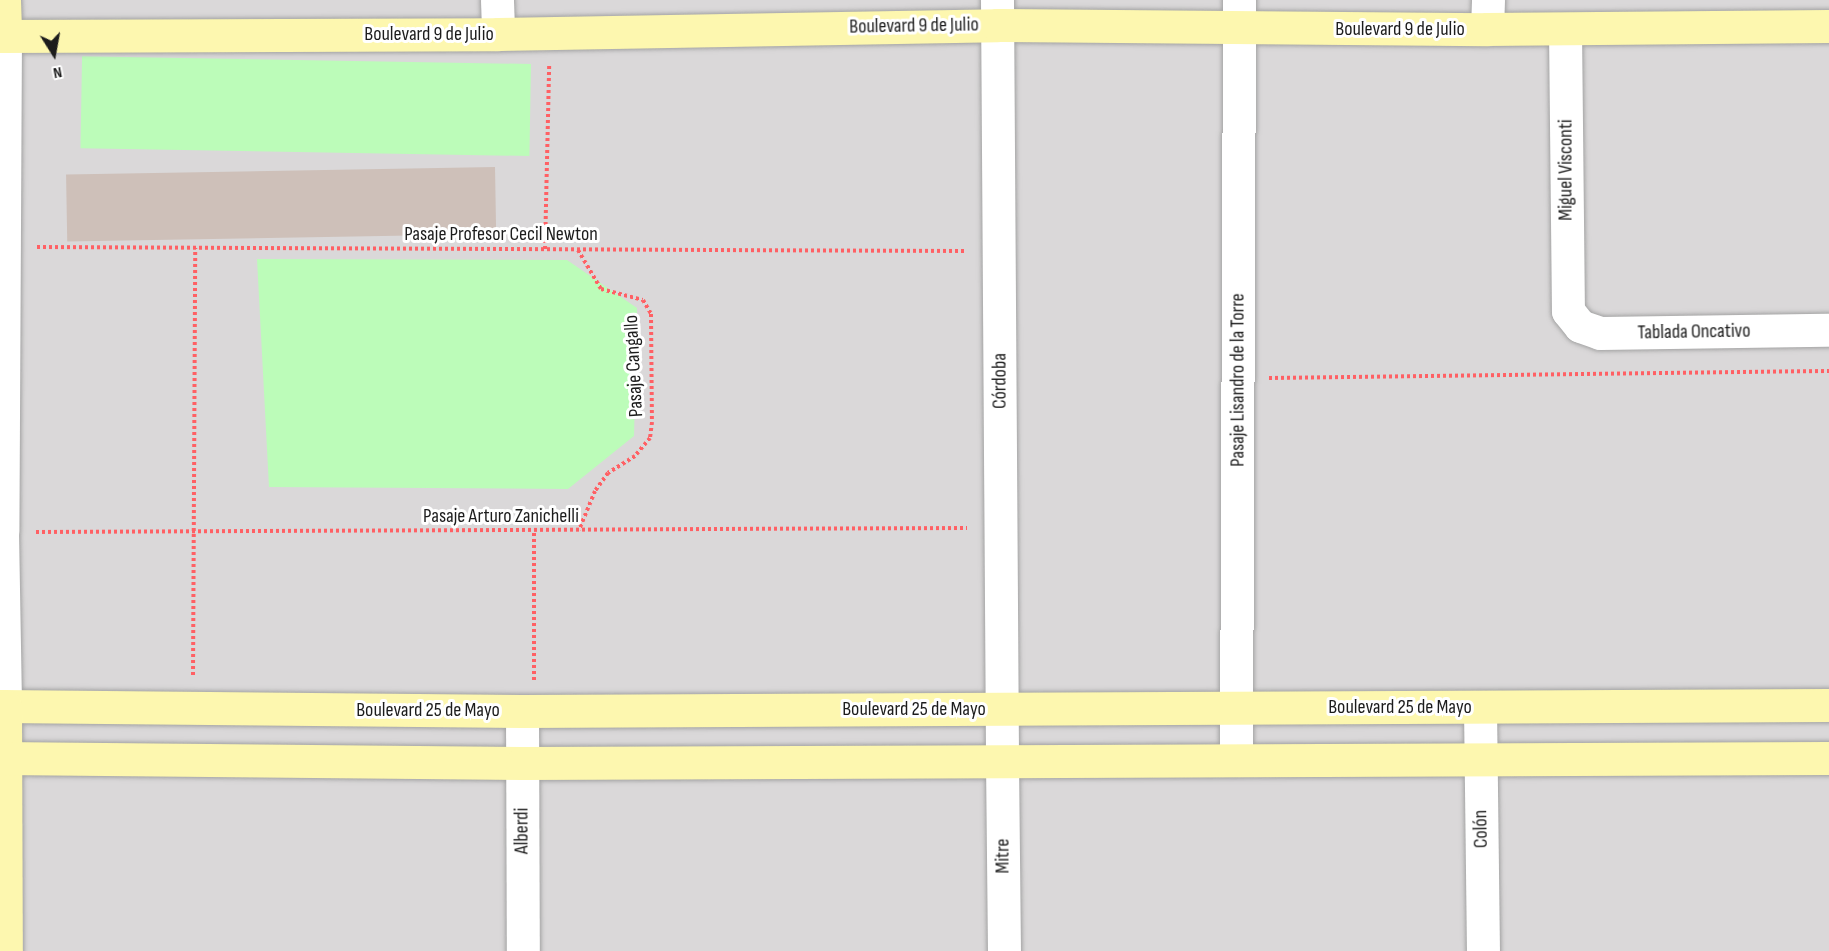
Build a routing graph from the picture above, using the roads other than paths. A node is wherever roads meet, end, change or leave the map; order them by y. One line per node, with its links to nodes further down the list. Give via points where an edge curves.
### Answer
1 (4, 0): 9 (main road)
2 (497, 0): 8 (street)
3 (997, 12): 4 (main road, Boulevard 9 de Julio); 8 (main road, Boulevard 9 de Julio); 16 (street, Córdoba)
4 (1239, 14): 5 (main road, Boulevard 9 de Julio); 14 (street, Pasaje Lisandro de la Torre)
5 (1487, 15): 7 (main road, Boulevard 9 de Julio)
6 (1829, 26): 7 (main road, Boulevard 9 de Julio)
7 (1565, 29): 10 (street, Miguel Visconti)
8 (498, 34): 9 (main road, Boulevard 9 de Julio)
9 (2, 36): 13 (street)
10 (1568, 311): 11 (street, Tablada Oncativo, via 1580,326 1600,333)
11 (1829, 330)
12 (1829, 705): 15 (main road, Boulevard 25 de Mayo)
13 (2, 706): 17 (main road, Boulevard 25 de Mayo); 18 (main road)
14 (1237, 707): 15 (main road, Boulevard 25 de Mayo); 16 (main road, Boulevard 25 de Mayo); 20 (street, Pasaje Lisandro de la Torre)
15 (1480, 707): 21 (street, Colón)
16 (1002, 709): 17 (main road, Boulevard 25 de Mayo); 22 (street, Córdoba)
17 (528, 710): 23 (street, Alberdi)
18 (2, 758): 23 (main road); 24 (main road)
19 (1829, 758): 21 (main road)
20 (1236, 759): 21 (main road); 22 (main road)
21 (1480, 759): 27 (street, Colón)
22 (1002, 761): 23 (main road); 26 (street, Mitre)
23 (522, 762): 25 (street, Alberdi)
24 (6, 951)
25 (523, 951)
26 (1004, 951)
27 (1483, 951)

